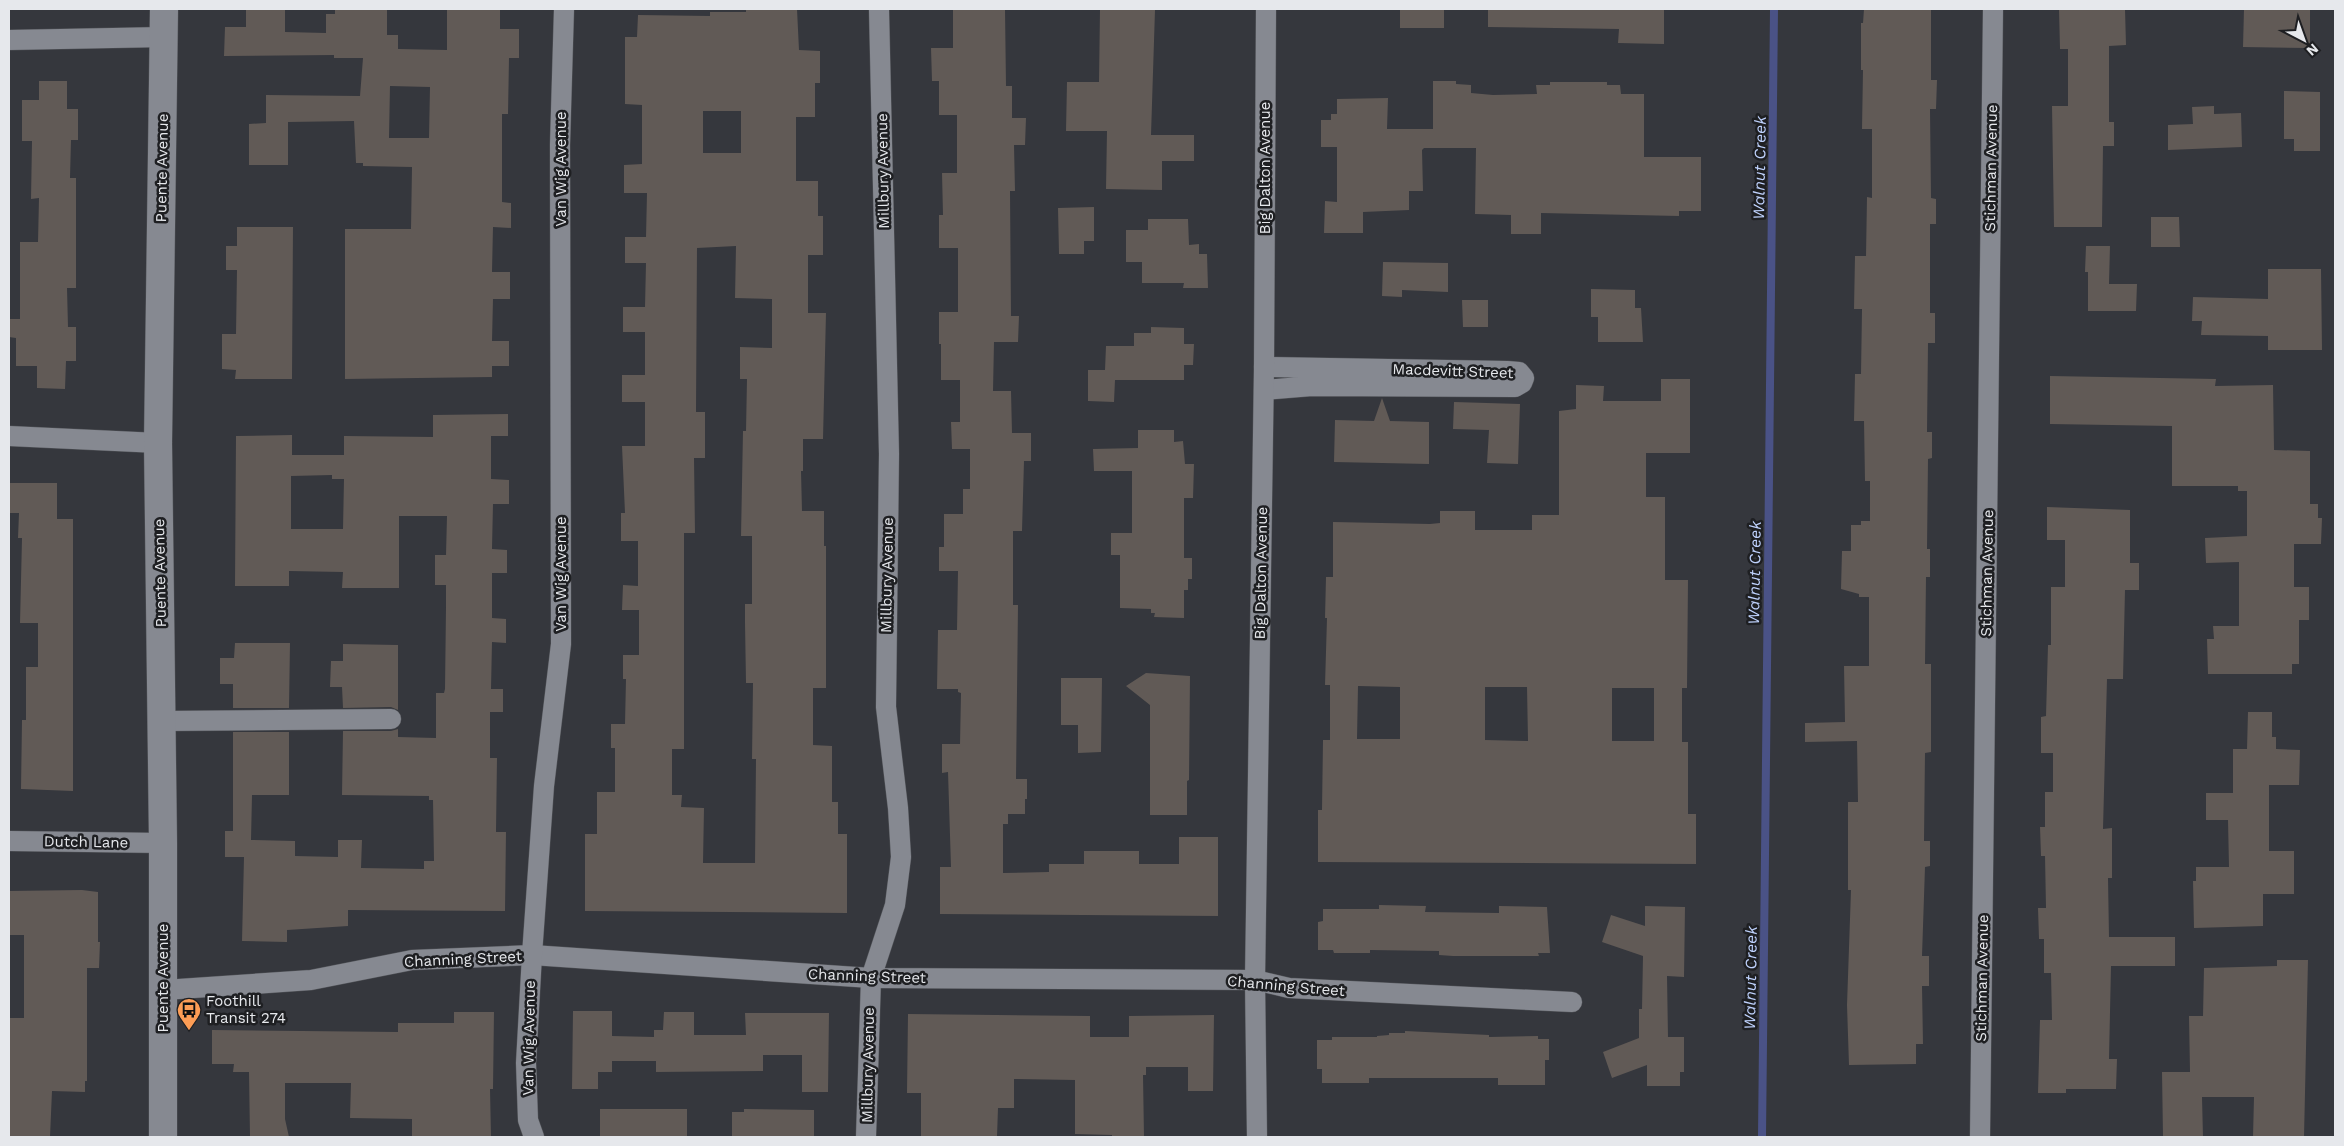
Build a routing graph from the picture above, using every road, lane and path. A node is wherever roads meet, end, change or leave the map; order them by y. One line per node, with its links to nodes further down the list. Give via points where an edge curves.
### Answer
1 (164, 9): 6 (main road, Puente Avenue)
2 (564, 9): 16 (street, Van Wig Avenue, via 560,145 561,644 544,786)
3 (879, 9): 17 (street, Millbury Avenue, via 889,454 886,707 900,856 894,905)
4 (1266, 9): 8 (street, Big Dalton Avenue)
5 (1993, 9): 25 (street, Stichman Avenue)
6 (164, 37): 7 (street); 11 (main road, Puente Avenue)
7 (9, 40)
8 (1264, 367): 9 (street, Big Dalton Avenue); 9 (street, Macdevitt Street, via 1507,371 1519,372 1524,378 1515,387 1312,386)
9 (1264, 390): 18 (street, Big Dalton Avenue)
10 (9, 436): 11 (street)
11 (158, 443): 13 (main road, Puente Avenue)
12 (392, 720): 13 (street)
13 (162, 721): 15 (main road, Puente Avenue)
14 (9, 841): 15 (street, Dutch Lane)
15 (163, 843): 19 (main road, Puente Avenue)
16 (532, 955): 17 (street, Channing Street); 19 (street, Channing Street, via 412,960 311,980); 22 (street, Van Wig Avenue, via 526,1063 528,1120)
17 (870, 978): 18 (street, Channing Street); 23 (street, Millbury Avenue)
18 (1255, 980): 20 (street, Channing Street, via 1289,988); 24 (street, Big Dalton Avenue)
19 (164, 990): 21 (main road, Puente Avenue)
20 (1572, 1002)
21 (163, 1137)
22 (534, 1137)
23 (866, 1137)
24 (1257, 1137)
25 (1980, 1137)

